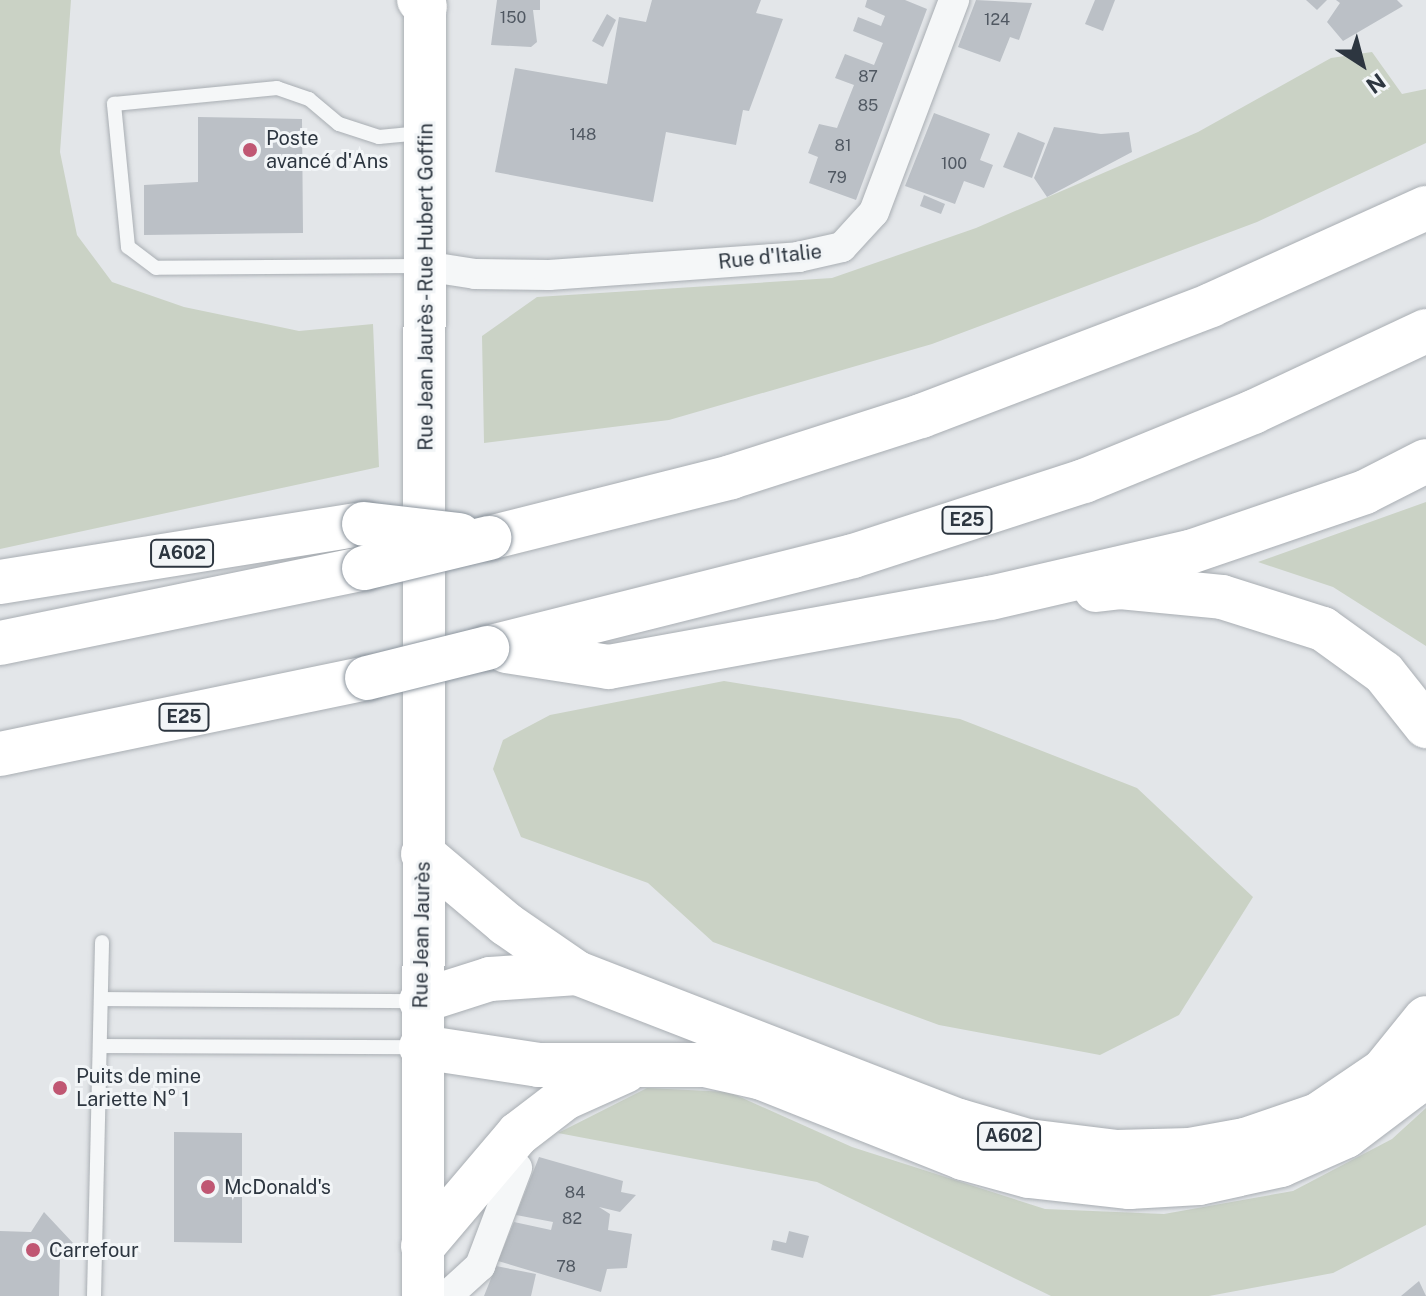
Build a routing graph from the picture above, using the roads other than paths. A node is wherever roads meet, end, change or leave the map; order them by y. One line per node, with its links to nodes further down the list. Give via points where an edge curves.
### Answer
1 (954, 0): 5 (street, Rue d'Italie, via 874,212 842,247 798,257 549,275 475,274)
2 (423, 2): 3 (main road, Rue Jean Jaurès - Rue Hubert Goffin)
3 (424, 133): 5 (main road, Rue Jean Jaurès - Rue Hubert Goffin); 5 (lane, via 379,137 339,124 309,99 277,88 114,104 128,247 156,268)
4 (1426, 208): 8 (highway, via 1211,305 921,416 731,477)
5 (424, 266): 9 (main road, Rue Jean Jaurès - Rue Hubert Goffin)
6 (1426, 331): 13 (highway, E25, via 1253,412 1084,481 853,556)
7 (1426, 461): 11 (highway, via 1365,492 1190,552)
8 (489, 538): 10 (highway, A602, bridge, via 364,524); 12 (highway, bridge)
9 (428, 574): 16 (main road, Rue Jean Jaurès)
10 (0, 582)
11 (990, 598): 13 (highway, via 609,667); 14 (highway, via 1120,587 1222,597 1323,629 1384,673)
12 (0, 643)
13 (487, 648): 15 (highway, E25, bridge)
14 (1426, 726)
15 (0, 754)
16 (423, 854): 18 (highway, A602, via 506,924); 20 (main road, Rue Jean Jaurès)
17 (102, 942): 19 (lane)
18 (577, 973): 20 (highway, A602, via 490,979); 21 (highway, A602, via 959,1121 1028,1141 1117,1152 1190,1150 1245,1140 1318,1115 1383,1071)
19 (101, 999): 20 (lane); 22 (lane)
20 (421, 1001): 23 (main road, Rue Jean Jaurès)
21 (1426, 1018)
22 (102, 1046): 23 (lane); 28 (lane)
23 (421, 1047): 24 (highway, A602, via 538,1065); 27 (main road, Rue Jean Jaurès)
24 (638, 1065): 25 (highway, A602, via 705,1065 762,1078 963,1158 1029,1176 1129,1187 1199,1183 1281,1165 1346,1136 1412,1086); 27 (highway, A602, via 565,1098 518,1134)
25 (1426, 1069)
26 (517, 1168): 30 (street, via 480,1266)
27 (423, 1246): 29 (main road, Rue Jean Jaurès)
28 (94, 1296)
29 (423, 1296)
30 (447, 1296)

